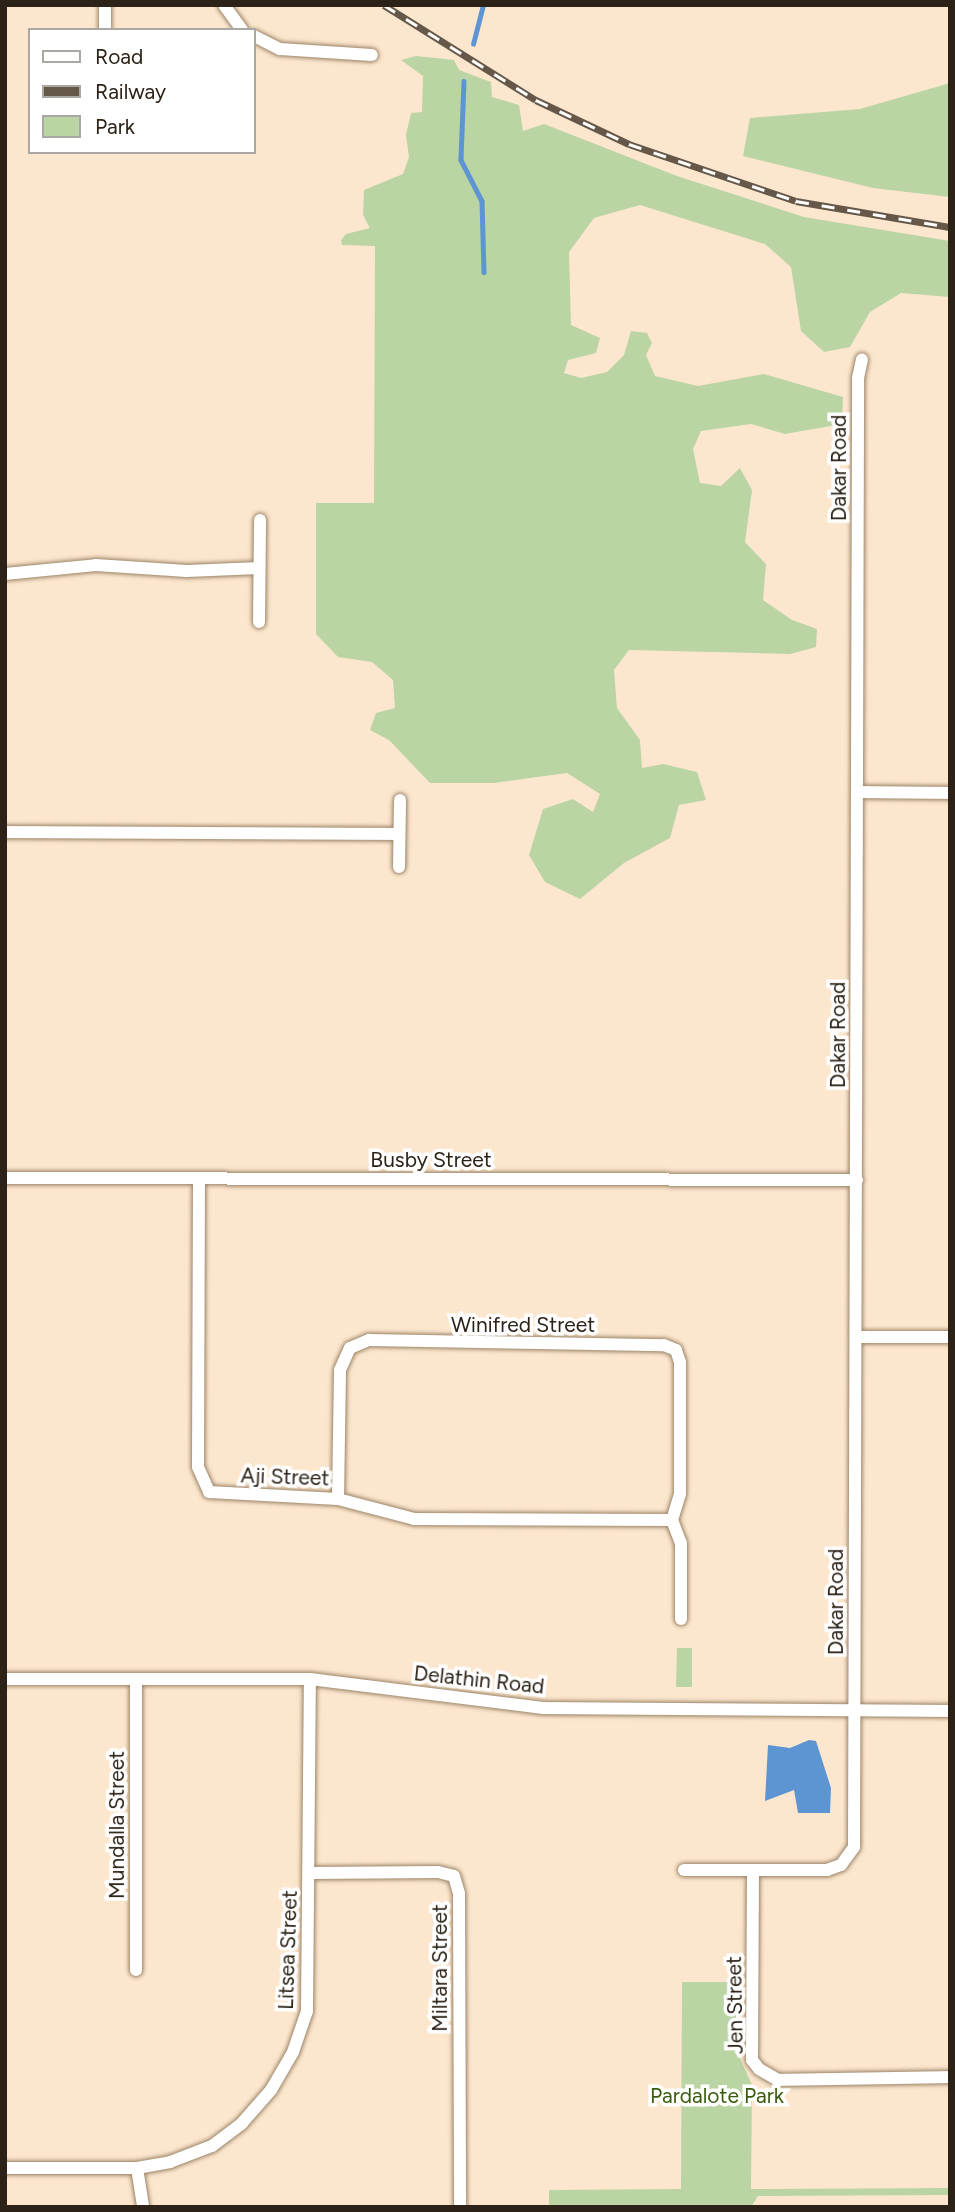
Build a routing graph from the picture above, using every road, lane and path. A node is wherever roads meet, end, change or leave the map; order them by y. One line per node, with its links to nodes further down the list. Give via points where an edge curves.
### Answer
1 (105, 5): 3 (street)
2 (224, 5): 4 (street)
3 (106, 28)
4 (241, 28)
5 (256, 37): 6 (street, via 280,49)
6 (372, 55)
7 (862, 359): 12 (street, Dakar Road, via 858,378)
8 (260, 520): 9 (street)
9 (260, 568): 10 (street, via 187,571 96,565); 11 (street)
10 (5, 574)
11 (260, 622)
12 (859, 792): 13 (street); 20 (street, Dakar Road)
13 (950, 793)
14 (400, 800): 16 (street)
15 (5, 832): 16 (street)
16 (399, 834): 17 (street)
17 (399, 867)
18 (5, 1178): 19 (street, Busby Street)
19 (200, 1179): 20 (street, Busby Street); 23 (street, Aji Street, via 198,1467 209,1492)
20 (857, 1180): 21 (street, Dakar Road)
21 (856, 1337): 22 (street); 29 (street, Dakar Road)
22 (950, 1337)
23 (338, 1499): 24 (street, Aji Street, via 414,1519); 24 (street, Winifred Street, via 340,1370 350,1348 369,1340 664,1345 677,1350 680,1362 680,1494)
24 (672, 1520): 25 (street, via 681,1543)
25 (681, 1619)
26 (5, 1679): 27 (street, Delathin Road)
27 (136, 1679): 28 (street, Delathin Road); 34 (street, Mundalla Street)
28 (310, 1679): 29 (street, Delathin Road, via 543,1708); 33 (street, Litsea Street)
29 (855, 1711): 30 (street, Delathin Road); 32 (street, Dakar Road, via 854,1847 849,1857 827,1870)
30 (950, 1711)
31 (684, 1870): 32 (street)
32 (753, 1870): 35 (street, Jen Street, via 752,2060 759,2069 778,2080)
33 (310, 1873): 37 (street, Litsea Street, via 307,2011 293,2052 271,2090 242,2123 212,2146 170,2162); 39 (street, Miltara Street, via 439,1872 454,1876 459,1893)
34 (135, 1970)
35 (950, 2077)
36 (5, 2168): 37 (street, Litsea Street)
37 (137, 2168): 38 (street)
38 (143, 2207)
39 (460, 2207)

